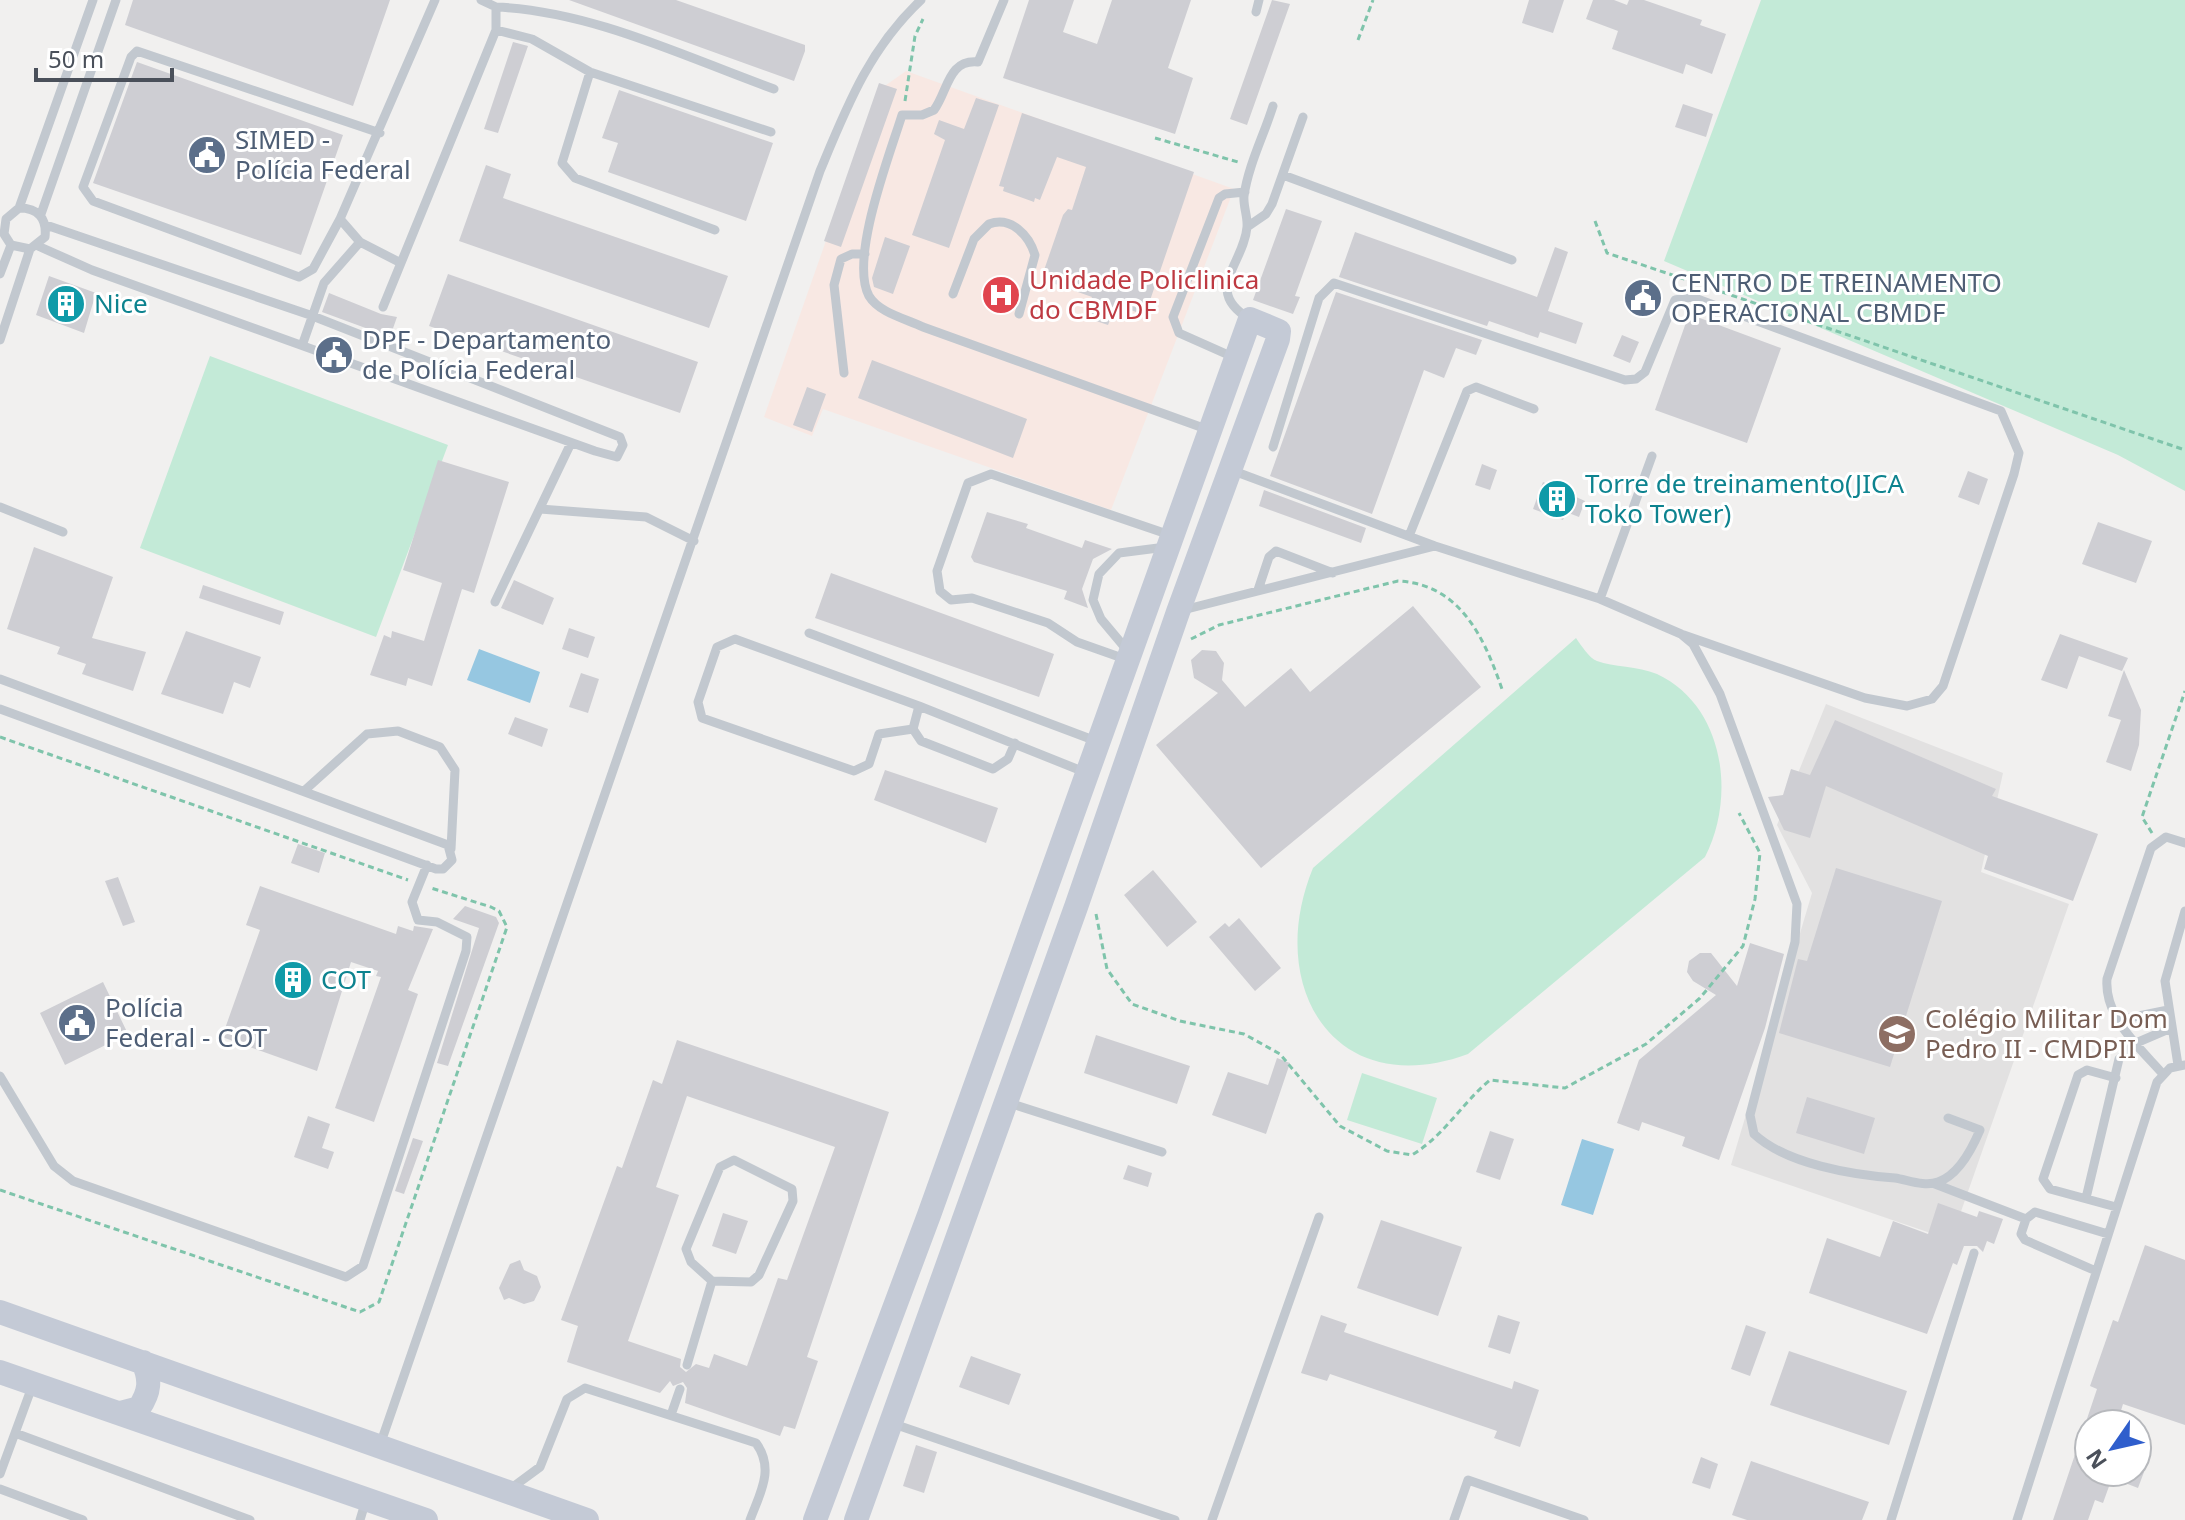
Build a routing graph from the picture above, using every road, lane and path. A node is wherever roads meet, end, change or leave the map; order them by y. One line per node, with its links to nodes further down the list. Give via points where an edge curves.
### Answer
1 (93, 0): 26 (lane)
2 (116, 0): 27 (lane)
3 (435, 0): 20 (lane)
4 (481, 0): 9 (lane)
5 (921, 0): 66 (lane, via 889,33 857,81 820,171)
6 (1004, 0): 17 (lane, via 978,62 951,72 934,110)
7 (1259, 0): 10 (lane)
8 (1373, 0): 13 (path)
9 (496, 7): 12 (lane); 15 (lane, via 537,9 588,22)
10 (1256, 12)
11 (925, 15): 17 (path, via 915,36)
12 (496, 30): 14 (lane, via 532,39); 39 (lane)
13 (1358, 40)
14 (590, 72): 19 (lane); 32 (lane, via 562,163 566,171)
15 (774, 89)
16 (1273, 106): 22 (lane)
17 (902, 115): 37 (lane, via 871,213)
18 (1303, 117): 23 (lane)
19 (771, 132)
20 (380, 133): 28 (lane); 28 (lane, via 137,51 83,187 93,201 299,277 313,269)
21 (1155, 138): 22 (path)
22 (1254, 167): 24 (lane)
23 (1283, 175): 31 (lane, via 1266,214); 38 (lane)
24 (1245, 192): 31 (lane); 52 (lane, via 1219,198 1173,317 1179,333)
25 (0, 209): 26 (lane)
26 (15, 210): 27 (lane, via 31,208); 33 (lane)
27 (41, 214): 30 (lane)
28 (340, 219): 34 (lane)
29 (1595, 221): 41 (path, via 1607,253)
30 (46, 225): 36 (lane, via 45,237); 46 (lane)
31 (1247, 227): 47 (lane, via 1227,283 1228,301)
32 (715, 230)
33 (2, 233): 35 (lane)
34 (360, 242): 39 (lane); 46 (lane, via 324,283)
35 (11, 245): 36 (lane); 40 (lane)
36 (34, 248): 50 (lane); 51 (lane)
37 (865, 254): 53 (lane, via 841,259 834,285); 56 (lane, via 869,296 891,312)
38 (1512, 260)
39 (399, 262): 44 (lane)
40 (0, 274)
41 (1696, 283)
42 (1711, 288): 59 (path)
43 (953, 294): 45 (lane, via 974,239 989,224 1010,224 1026,236 1035,255)
44 (383, 307)
45 (1019, 314)
46 (310, 315): 51 (lane); 57 (lane, via 620,437 623,445 614,457)
47 (1250, 319): 48 (street); 52 (street)
48 (1279, 331): 49 (lane); 54 (street)
49 (1305, 337): 58 (lane); 75 (lane, via 1319,298 1334,283 1625,380 1636,379 1645,372 1675,300 1692,297 2001,411 2019,453 2014,474 1943,686 1932,699 1907,706 1865,698)
50 (0, 340)
51 (303, 343): 57 (lane)
52 (1235, 363): 54 (street); 56 (street)
53 (844, 373)
54 (1263, 382): 61 (street)
55 (1534, 409): 65 (lane, via 1476,387 1467,391)
56 (1212, 431): 67 (street)
57 (571, 443): 63 (lane)
58 (1273, 447)
59 (2185, 450)
60 (1652, 456): 71 (lane)
61 (1231, 470): 65 (lane); 73 (street)
62 (0, 507): 64 (lane)
63 (540, 509): 66 (lane, via 646,517); 72 (lane)
64 (63, 532)
65 (1409, 536): 68 (lane)
66 (694, 541): 135 (lane)
67 (1172, 541): 77 (street); 77 (lane, via 1119,553 1099,574 1093,594 1101,619); 77 (lane, via 991,474 968,483 957,507 937,571 944,595 951,600 972,598 1048,623 1077,642)
68 (1435, 546): 69 (lane); 71 (lane)
69 (1333, 573): 70 (lane); 70 (lane, via 1276,551)
70 (1258, 590): 73 (lane)
71 (1600, 599): 75 (lane)
72 (495, 602)
73 (1178, 612): 81 (street)
74 (809, 633): 87 (lane)
75 (1681, 634): 112 (lane, via 1701,656 1720,694 1797,904 1795,942 1750,1127 1779,1151 1863,1177)
76 (1185, 646): 82 (path, via 1219,625 1398,581 1421,582 1468,618 1487,646)
77 (1130, 657): 79 (street)
78 (0, 679): 90 (lane)
79 (1120, 684): 81 (street); 87 (street)
80 (2185, 691): 92 (path, via 2142,817)
81 (1149, 692): 100 (street)
82 (1503, 692)
83 (919, 706): 85 (lane); 85 (lane, via 735,639 717,647 698,702 702,718 854,771 869,764 879,734); 88 (lane)
84 (0, 709): 95 (lane)
85 (913, 729): 88 (lane, via 921,741 993,769 1008,759)
86 (0, 737): 96 (path)
87 (1099, 742): 89 (street)
88 (1015, 743): 89 (lane)
89 (1088, 774): 99 (street)
90 (304, 791): 94 (lane); 94 (lane, via 367,734 398,731 440,747 455,770)
91 (1739, 813): 98 (path, via 1760,853 1755,899 1743,946 1700,998 1646,1044 1565,1088 1490,1080 1465,1101 1438,1139 1412,1155 1387,1151 1340,1126 1280,1054 1244,1034 1180,1021 1132,1004 1107,969)
92 (2158, 841): 93 (lane, via 2166,837); 102 (lane, via 2151,848 2107,979 2107,998)
93 (2185, 843)
94 (451, 849): 95 (lane, via 452,860 443,869)
95 (427, 865): 96 (lane)
96 (421, 885): 107 (lane, via 412,902 418,920 457,930 467,937 466,951 363,1266 354,1275 346,1277 73,1181 54,1166); 113 (path, via 491,907 507,927 379,1302 360,1312)
97 (2185, 911): 101 (lane, via 2166,972)
98 (1096, 914)
99 (1024, 951): 100 (street); 116 (street)
100 (1054, 960): 109 (street)
101 (2168, 1010): 102 (lane); 103 (lane)
102 (2119, 1020): 104 (lane)
103 (2171, 1028): 104 (lane); 105 (lane)
104 (2136, 1043): 106 (lane); 108 (lane, via 2119,1059)
105 (2182, 1065): 106 (lane)
106 (2162, 1073): 115 (lane)
107 (0, 1076)
108 (2116, 1078): 114 (lane); 114 (lane, via 2087,1070 2078,1075 2043,1179 2050,1189)
109 (1006, 1102): 111 (lane); 119 (street)
110 (1948, 1118): 112 (lane, via 1980,1130 1968,1155)
111 (1162, 1152)
112 (1935, 1184): 118 (lane)
113 (0, 1190)
114 (2086, 1198): 115 (lane)
115 (2116, 1207): 120 (lane)
116 (929, 1215): 119 (street); 134 (street)
117 (1319, 1217): 148 (lane)
118 (2026, 1219): 120 (lane, via 2035,1212); 122 (lane, via 2021,1234 2025,1240)
119 (961, 1229): 132 (street)
120 (2108, 1234): 122 (lane)
121 (1974, 1253): 151 (lane)
122 (2096, 1271): 152 (lane)
123 (712, 1281): 123 (lane, via 751,1282 759,1275 793,1201 792,1189 734,1160 720,1167 686,1249 691,1262); 126 (lane)
124 (0, 1312): 125 (street)
125 (143, 1362): 130 (street, via 148,1395 139,1408); 135 (street)
126 (687, 1365)
127 (0, 1372): 128 (street)
128 (33, 1384): 130 (street); 133 (lane)
129 (680, 1389): 131 (lane)
130 (120, 1413): 139 (street)
131 (671, 1415): 138 (lane, via 585,1388 575,1391 540,1467); 144 (lane, via 756,1443 767,1457)
132 (888, 1432): 134 (street); 146 (street); 147 (lane)
133 (15, 1433): 136 (lane); 141 (lane)
134 (844, 1443): 145 (street)
135 (380, 1445): 138 (street)
136 (0, 1474)
137 (0, 1489): 140 (lane)
138 (508, 1490): 143 (street)
139 (363, 1510): 142 (street)
140 (83, 1520)
141 (250, 1520)
142 (426, 1520)
143 (587, 1520)
144 (750, 1520)
145 (815, 1520)
146 (856, 1520)
147 (1175, 1520)
148 (1212, 1520)
149 (1454, 1520): 150 (lane, via 1468,1480)
150 (1584, 1520)
151 (1891, 1520)
152 (2017, 1520)

